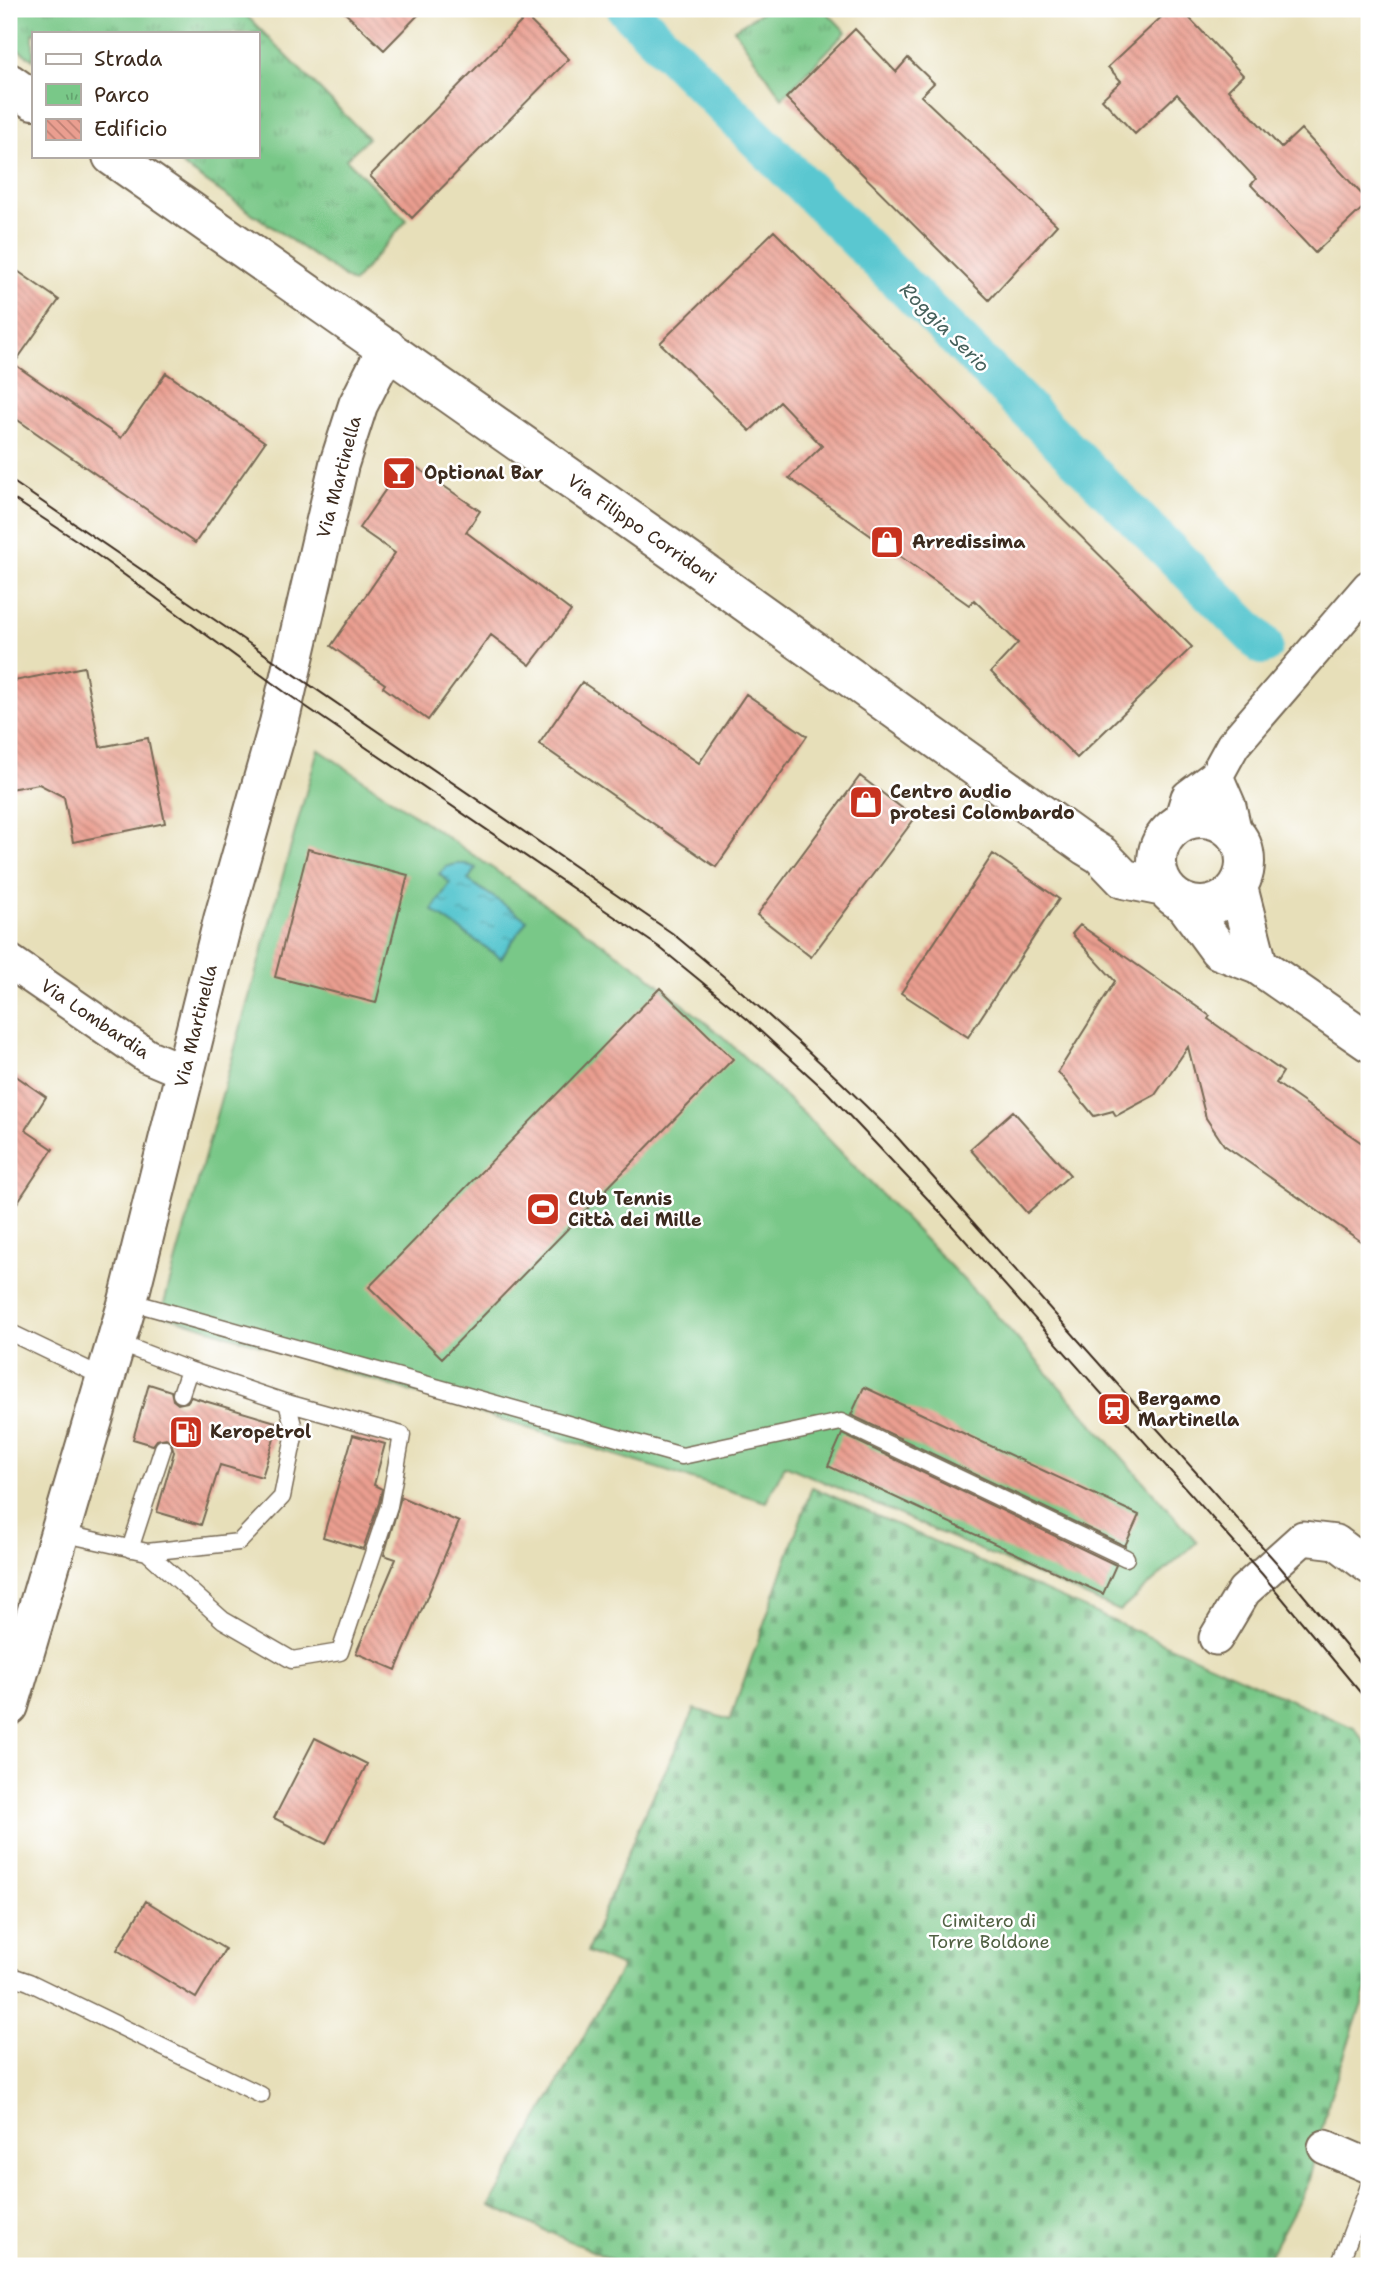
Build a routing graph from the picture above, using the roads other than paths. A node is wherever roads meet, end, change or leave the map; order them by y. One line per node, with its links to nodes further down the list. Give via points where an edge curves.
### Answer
1 (9, 83): 2 (street)
2 (32, 99)
3 (115, 158): 4 (street, Via Filippo Corridoni)
4 (387, 348): 9 (street, Via Filippo Corridoni); 15 (street, Via Martinella, via 358,405 339,464 282,710)
5 (1369, 587): 6 (street, via 1233,745)
6 (1216, 776): 7 (street, via 1188,797); 8 (street)
7 (1170, 833): 8 (street, via 1195,818 1210,819); 9 (street, via 1129,842); 11 (street, via 1157,866)
8 (1235, 833): 10 (street, via 1245,860)
9 (1101, 855): 11 (street, Via Filippo Corridoni, via 1124,879)
10 (1238, 887): 11 (street, Via Filippo Corridoni, via 1228,898 1201,907); 13 (street)
11 (1175, 896): 13 (street, via 1219,950)
12 (9, 961): 15 (street, Via Lombardia, via 147,1056)
13 (1258, 965): 14 (street)
14 (1369, 1042)
15 (185, 1072): 16 (street, Via Martinella)
16 (128, 1301): 18 (street, Via Martinella); 27 (lane, via 682,1456 841,1422)
17 (9, 1332): 20 (lane)
18 (116, 1342): 19 (lane); 20 (street, Via Martinella)
19 (189, 1370): 21 (lane); 22 (lane)
20 (105, 1378): 24 (street, Via Martinella)
21 (181, 1394)
22 (287, 1403): 26 (lane, via 295,1432 282,1497 239,1542); 26 (lane, via 402,1435 389,1506 340,1652 292,1660 223,1620)
23 (163, 1448): 25 (lane)
24 (61, 1533): 25 (lane); 30 (street, Via Martinella)
25 (130, 1549): 26 (lane)
26 (147, 1552)
27 (1126, 1558)
28 (1369, 1567): 29 (street, via 1336,1542 1303,1538 1244,1591)
29 (1216, 1638)
30 (9, 1706)
31 (9, 1975): 32 (lane)
32 (261, 2095)
33 (1325, 2147): 34 (street)
34 (1369, 2165)
35 (1369, 2186): 37 (lane)
36 (1369, 2264): 38 (lane)
37 (1339, 2266)
38 (1361, 2266)

